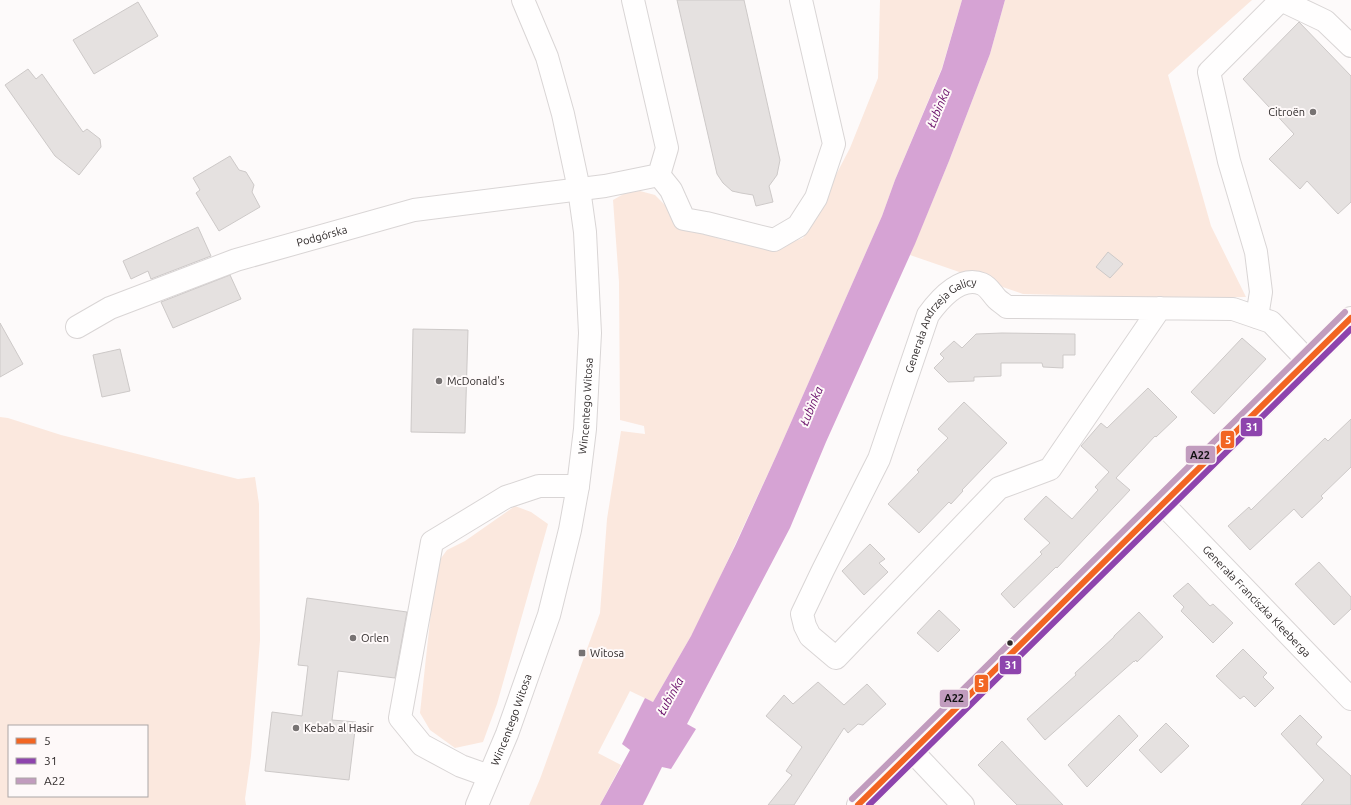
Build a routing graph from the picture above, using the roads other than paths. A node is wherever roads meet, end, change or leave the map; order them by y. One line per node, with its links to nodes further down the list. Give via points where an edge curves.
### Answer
1 (523, 0): 7 (main road, Wincentego Witosa, via 547,57 563,114)
2 (633, 0): 6 (main road, via 668,148)
3 (801, 0): 6 (main road, via 834,144 816,198 798,226 774,240 684,220 671,190)
4 (1281, 0): 5 (main road, via 1325,21); 9 (main road, via 1209,72 1229,161 1256,252 1261,292)
5 (1351, 46)
6 (659, 175): 7 (main road, Podgórska)
7 (579, 189): 11 (main road, Podgórska, via 414,210 236,260 110,308); 13 (main road, Wincentego Witosa, via 585,232 590,333 585,429)
8 (1160, 308): 8 (main road, Generała Andrzeja Galicy, via 1007,307 989,289 970,282 958,287 937,304 928,315 879,460 802,614 804,626 810,636 836,658 999,488 1050,469); 9 (main road, Generała Andrzeja Galicy, via 1233,309)
9 (1256, 317): 12 (main road, Generała Andrzeja Galicy, via 1271,322)
10 (1351, 318): 12 (main road)
11 (77, 327)
12 (1308, 361): 14 (main road)
13 (578, 486): 17 (main road, Wincentego Witosa, via 550,615); 17 (main road, via 539,486 506,496 432,542 400,718 422,745 462,766)
14 (1162, 504): 15 (main road, Generała Franciszka Kleeberga); 16 (main road)
15 (1351, 699)
16 (912, 752): 19 (main road); 20 (main road)
17 (489, 776): 18 (main road, Wincentego Witosa)
18 (477, 805)
19 (858, 805)
20 (963, 805)

